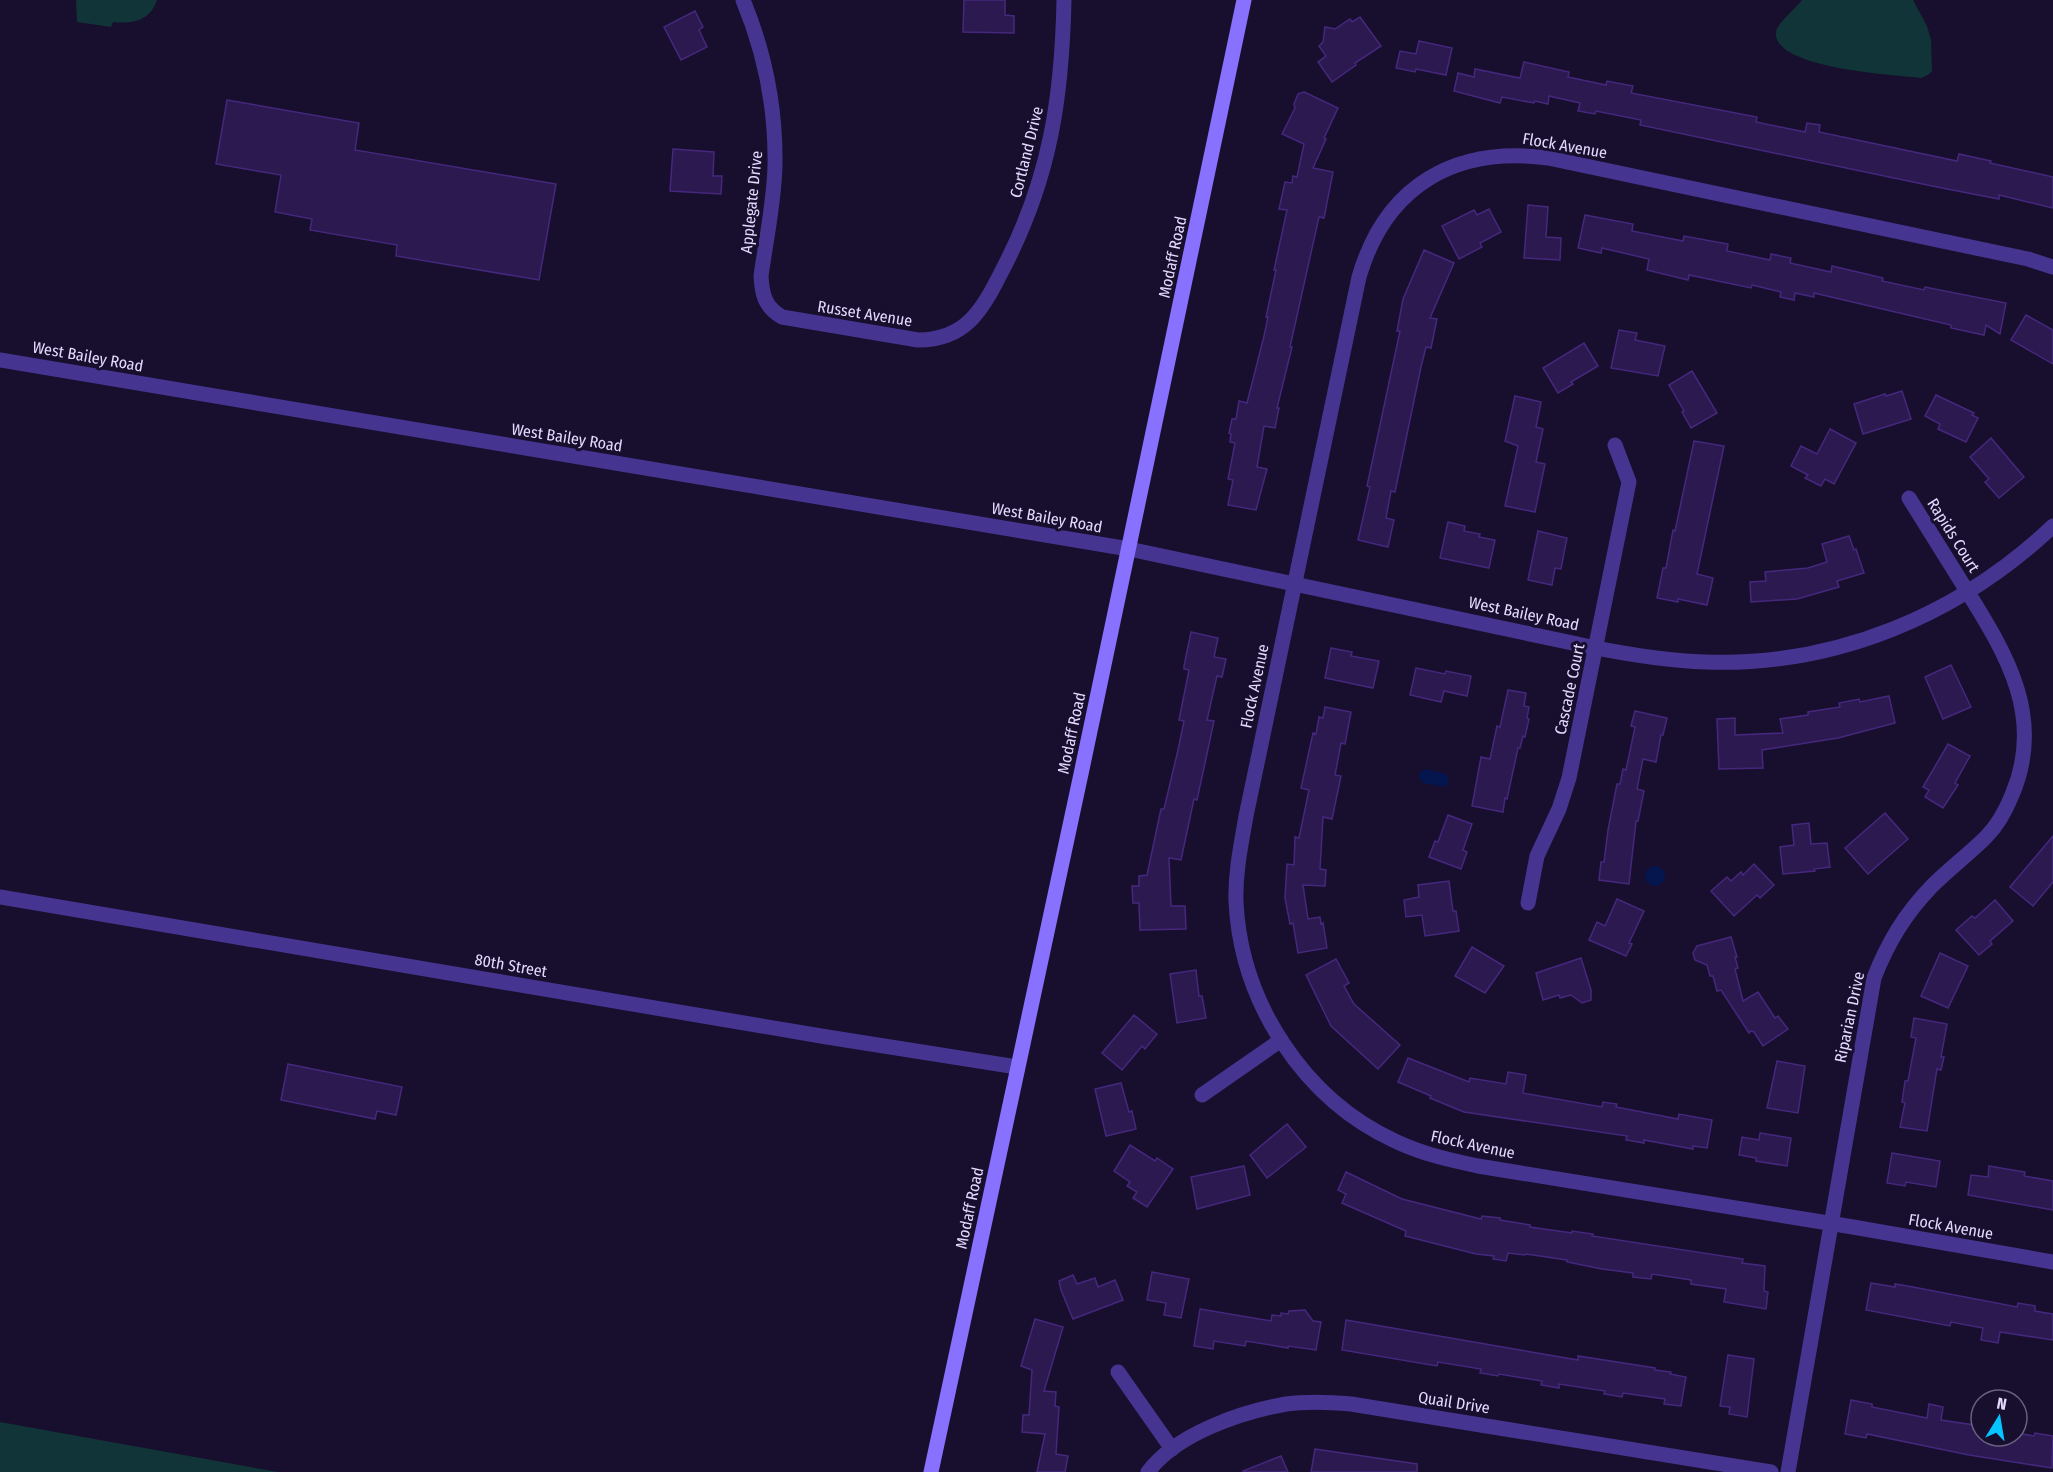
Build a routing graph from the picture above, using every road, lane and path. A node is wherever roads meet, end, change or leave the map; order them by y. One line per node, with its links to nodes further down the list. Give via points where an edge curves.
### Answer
1 (743, 0): 5 (street, Applegate Drive, via 759,43 774,129 774,178 760,276)
2 (1064, 0): 6 (street, Cortland Drive, via 1060,82 1042,177 986,302)
3 (1244, 0): 11 (street, Modaff Road)
4 (2053, 267): 12 (street, Flock Avenue, via 1548,158 1507,155 1443,170 1422,183 1390,213 1364,261)
5 (766, 303): 6 (street, Russet Avenue, via 782,317 918,340 941,338)
6 (961, 329)
7 (0, 360): 11 (street, West Bailey Road)
8 (1615, 445): 14 (street, Cascade Court, via 1629,482)
9 (1909, 498): 13 (street, Rapids Court)
10 (2053, 526): 13 (street, West Bailey Road, via 2006,567)
11 (1129, 549): 12 (street, West Bailey Road); 18 (street, Modaff Road)
12 (1294, 584): 14 (street, West Bailey Road); 17 (street, Flock Avenue, via 1242,839 1236,902 1241,942 1255,990)
13 (1968, 592): 14 (street, West Bailey Road, via 1885,633 1785,658 1704,663); 20 (street, Riparian Drive, via 2007,660 2020,695 2025,729 2023,762 2009,802 1995,826 1932,886 1885,949 1870,994)
14 (1596, 648): 16 (street, Cascade Court, via 1569,778 1537,856)
15 (0, 897): 18 (street, 80th Street)
16 (1528, 903)
17 (1281, 1040): 19 (street); 20 (street, Flock Avenue, via 1308,1077 1359,1121 1433,1156)
18 (1017, 1067): 24 (street, Modaff Road)
19 (1202, 1095)
20 (1830, 1224): 21 (street, Flock Avenue); 27 (street, Riparian Drive)
21 (2053, 1262)
22 (1118, 1372): 23 (street)
23 (1172, 1449): 25 (street, Quail Drive); 26 (street, Quail Drive, via 1215,1425 1255,1411 1318,1401)
24 (931, 1472)
25 (1148, 1472)
26 (1771, 1472)
27 (1788, 1472)

